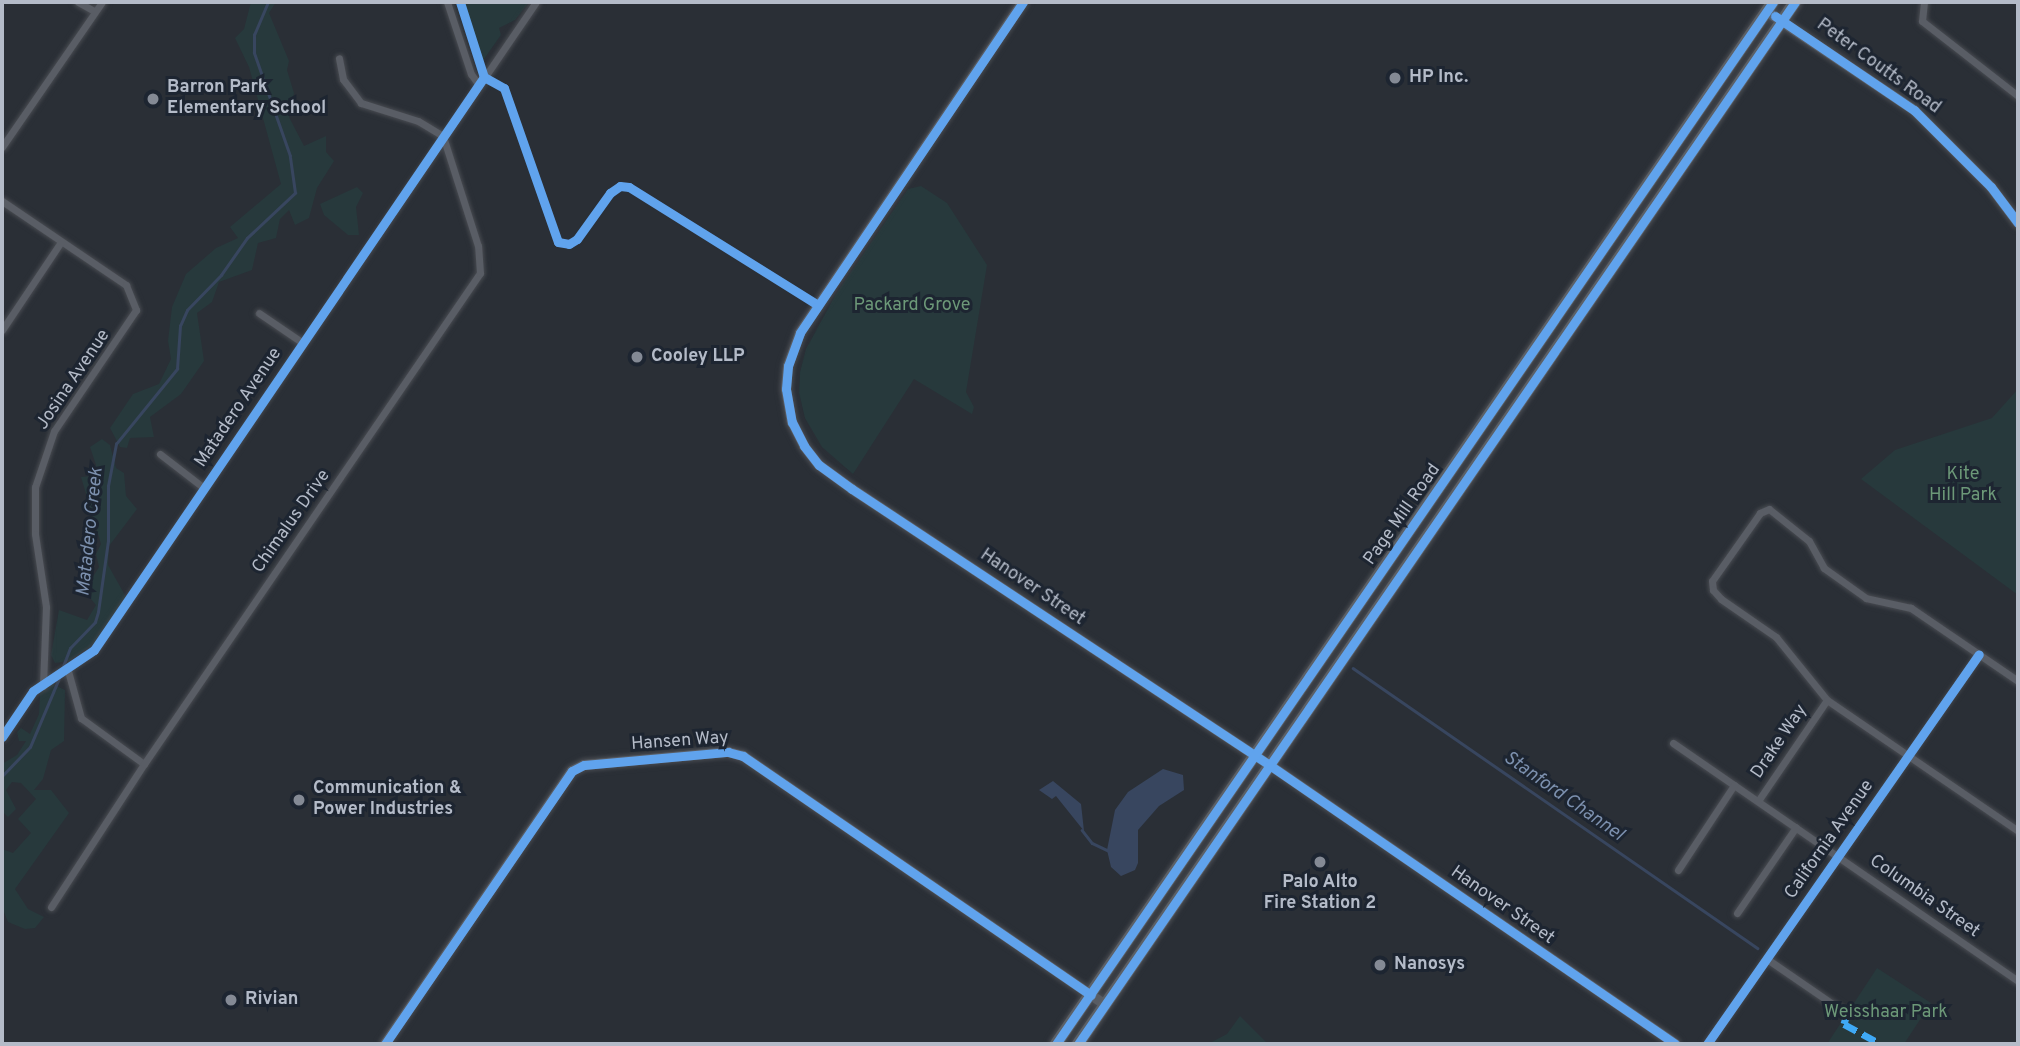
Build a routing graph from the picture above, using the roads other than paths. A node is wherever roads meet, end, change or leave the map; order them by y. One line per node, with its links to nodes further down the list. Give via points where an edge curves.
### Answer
1 (78, 2): 9 (street)
2 (102, 2): 9 (street)
3 (447, 2): 12 (street, via 471,74)
4 (536, 2): 12 (street, Matadero Avenue)
5 (1023, 2): 36 (street, Hanover Street, via 800,333 787,377 792,422 804,446 828,472)
6 (1795, 2): 10 (main road, Page Mill Road)
7 (1924, 2): 13 (street, via 1922,21)
8 (1770, 6): 10 (street, Peter Coutts Road); 24 (main road, Page Mill Road)
9 (94, 11): 15 (street)
10 (1782, 21): 19 (street, Peter Coutts Road, via 1914,110 1991,187); 25 (main road, Page Mill Road)
11 (339, 58): 16 (street, via 343,79 360,103 418,121)
12 (479, 85): 16 (street, Matadero Avenue)
13 (2018, 96)
14 (2, 131): 15 (street)
15 (9, 136): 17 (street)
16 (443, 136): 23 (street, Matadero Avenue); 37 (street, Chimalus Drive, via 478,247 480,273)
17 (2, 147)
18 (2, 201): 20 (street, Josina Avenue)
19 (2018, 223)
20 (61, 242): 22 (street); 31 (street, Josina Avenue, via 126,285 136,310 54,431 35,487 35,534 46,607)
21 (259, 313): 23 (street)
22 (2, 330)
23 (303, 343): 27 (street, Matadero Avenue)
24 (1524, 366): 25 (main road); 36 (main road, Page Mill Road)
25 (1528, 392): 38 (main road, Page Mill Road)
26 (160, 454): 27 (street)
27 (204, 488): 29 (street, Matadero Avenue, via 94,650)
28 (1979, 654): 30 (street); 32 (street, via 1910,608 1866,598 1819,563 1809,541 1793,525 1765,510 1712,586 1721,599 1776,637); 35 (street, California Avenue)
29 (66, 672): 31 (street, Matadero Avenue); 37 (street, via 81,718)
30 (2018, 681)
31 (43, 686): 33 (street, Matadero Avenue, via 33,691)
32 (1827, 700): 35 (street); 40 (street, Drake Way)
33 (2, 737)
34 (1673, 743): 39 (street, Columbia Street)
35 (1908, 755): 42 (street); 43 (street, California Avenue)
36 (1255, 756): 38 (street, Hanover Street); 49 (main road, Page Mill Road)
37 (144, 764): 45 (street, Chimalus Drive)
38 (1271, 766): 50 (main road, Page Mill Road); 55 (street, Hanover Street)
39 (1734, 785): 40 (street, Columbia Street); 44 (street)
40 (1758, 801): 41 (street, Columbia Street)
41 (1796, 827): 43 (street, Columbia Street); 46 (street)
42 (2018, 831)
43 (1838, 857): 47 (street, California Avenue); 48 (street, Columbia Street)
44 (1678, 870)
45 (51, 907)
46 (1737, 913)
47 (1767, 959): 51 (street); 56 (street, California Avenue)
48 (2018, 981)
49 (1091, 995): 50 (street, Hansen Way); 52 (street, Hansen Way, via 743,756 728,752 584,765 572,771); 53 (main road, Page Mill Road)
50 (1105, 1005): 54 (main road, Page Mill Road)
51 (1847, 1014)
52 (385, 1044)
53 (1056, 1044)
54 (1078, 1044)
55 (1675, 1044)
56 (1707, 1044)

